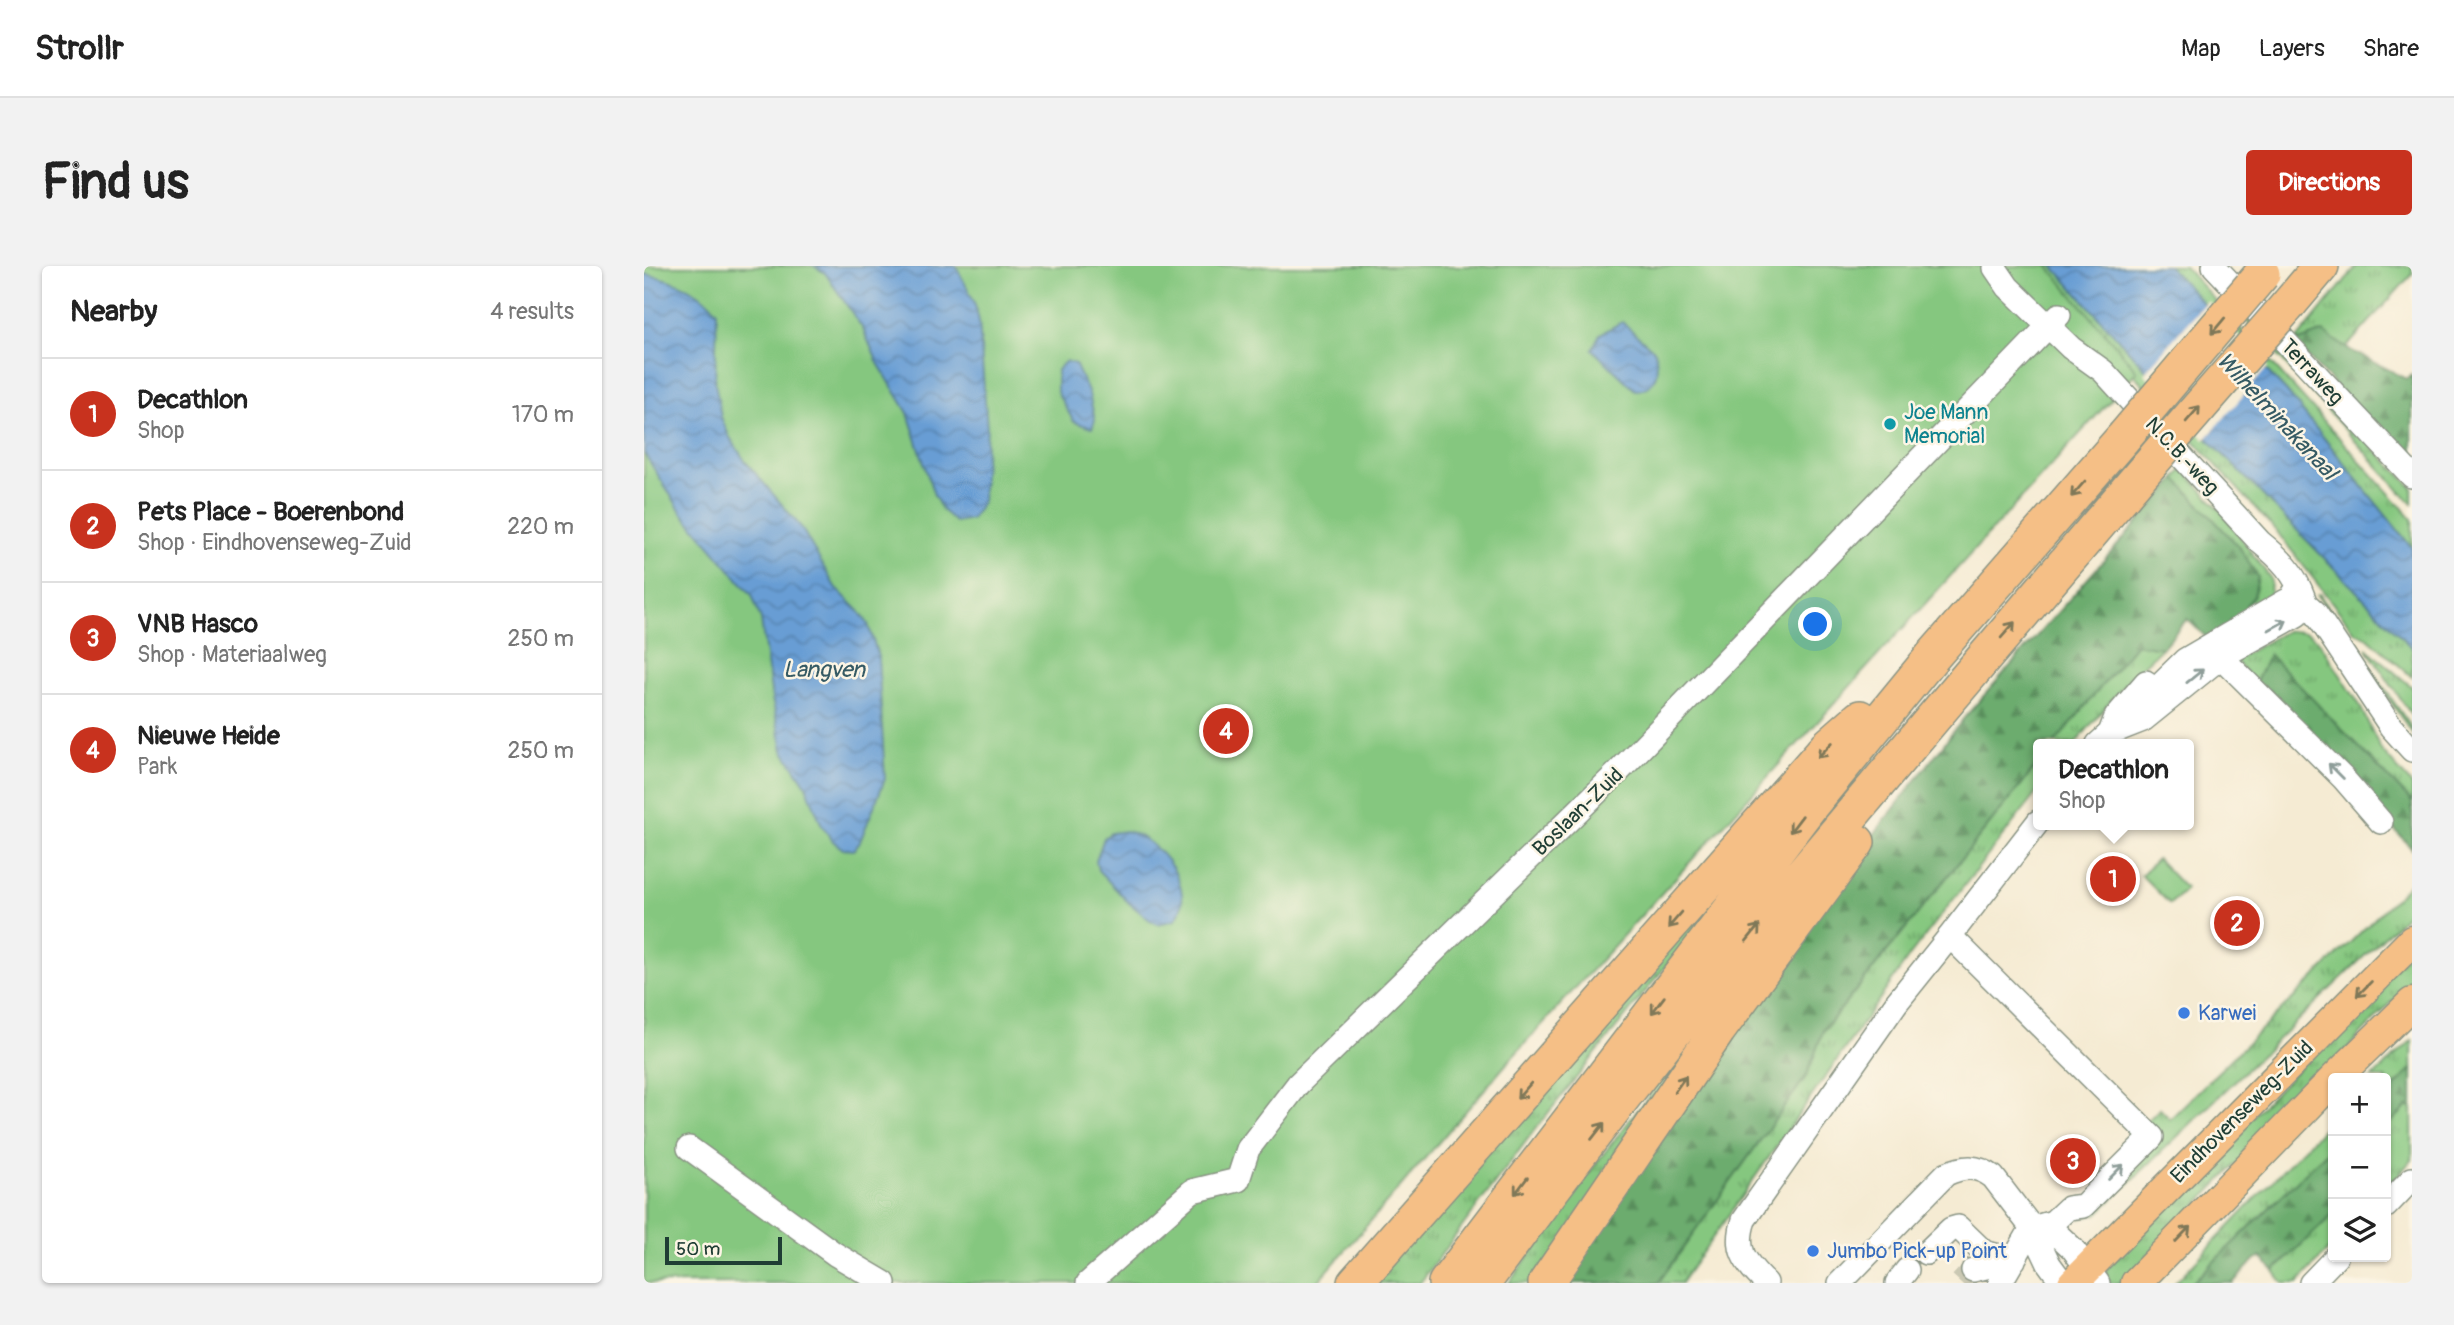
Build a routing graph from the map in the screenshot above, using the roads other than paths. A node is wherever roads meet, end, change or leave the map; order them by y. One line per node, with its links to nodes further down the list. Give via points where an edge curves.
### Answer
1 (2214, 266): 6 (street, Terraweg)
2 (2321, 266): 11 (highway, one-way to 2, bridge)
3 (1994, 267): 5 (street, N.C.B.-weg, via 2008,287)
4 (2266, 270): 8 (highway, one-way to 8, bridge)
5 (2053, 320): 7 (street, N.C.B.-weg, via 2085,360 2103,371 2260,542 2270,568); 32 (street, Boslaan-Zuid, via 1617,773 1298,1084 1248,1149 1238,1180 1192,1191)
6 (2412, 476)
7 (2304, 599): 9 (street, one-way to 7, via 2297,615); 10 (street, via 2287,601); 14 (street, N.C.B.-weg, via 2391,727)
8 (1932, 657): 33 (highway, one-way to 33, via 1827,747); 34 (highway, one-way to 34, via 1810,806)
9 (2221, 657): 13 (street, one-way to 9, via 2143,720); 15 (street, one-way to 9)
10 (2185, 660): 12 (street); 13 (street, via 2149,679 2116,717)
11 (1964, 682): 35 (highway, one-way to 11, via 1699,999); 36 (highway, one-way to 11, via 1710,1041 1900,786)
12 (2142, 702)
13 (2104, 739)
14 (2412, 750)
15 (2381, 822)
16 (2033, 828): 17 (street)
17 (1950, 936): 25 (street, one-way to 17, via 2053,1222 2064,1210 2083,1206 2152,1137); 37 (street, via 1890,1011 1744,1220 1741,1256)
18 (2412, 941): 30 (main road, Eindhovenseweg-Zuid, one-way to 30)
19 (2412, 1003): 20 (main road, Eindhovenseweg-Zuid)
20 (2340, 1073)
21 (2328, 1085): 40 (main road, Eindhovenseweg-Zuid, one-way to 21)
22 (689, 1148): 31 (street, via 835,1254)
23 (2412, 1179): 24 (street)
24 (2391, 1201)
25 (2032, 1228): 27 (street); 30 (street, via 2055,1232); 38 (street, via 1993,1177 1976,1168 1959,1168 1946,1174)
26 (1926, 1253): 27 (street, via 1958,1227 1984,1252)
27 (2014, 1260): 29 (street); 39 (street)
28 (2331, 1262): 41 (street)
29 (1973, 1270)
30 (2080, 1279)
31 (884, 1283)
32 (1088, 1283)
33 (1355, 1283)
34 (1446, 1283)
35 (1483, 1283)
36 (1546, 1283)
37 (1766, 1283)
38 (1840, 1283)
39 (2000, 1283)
40 (2136, 1283)
41 (2311, 1283)

